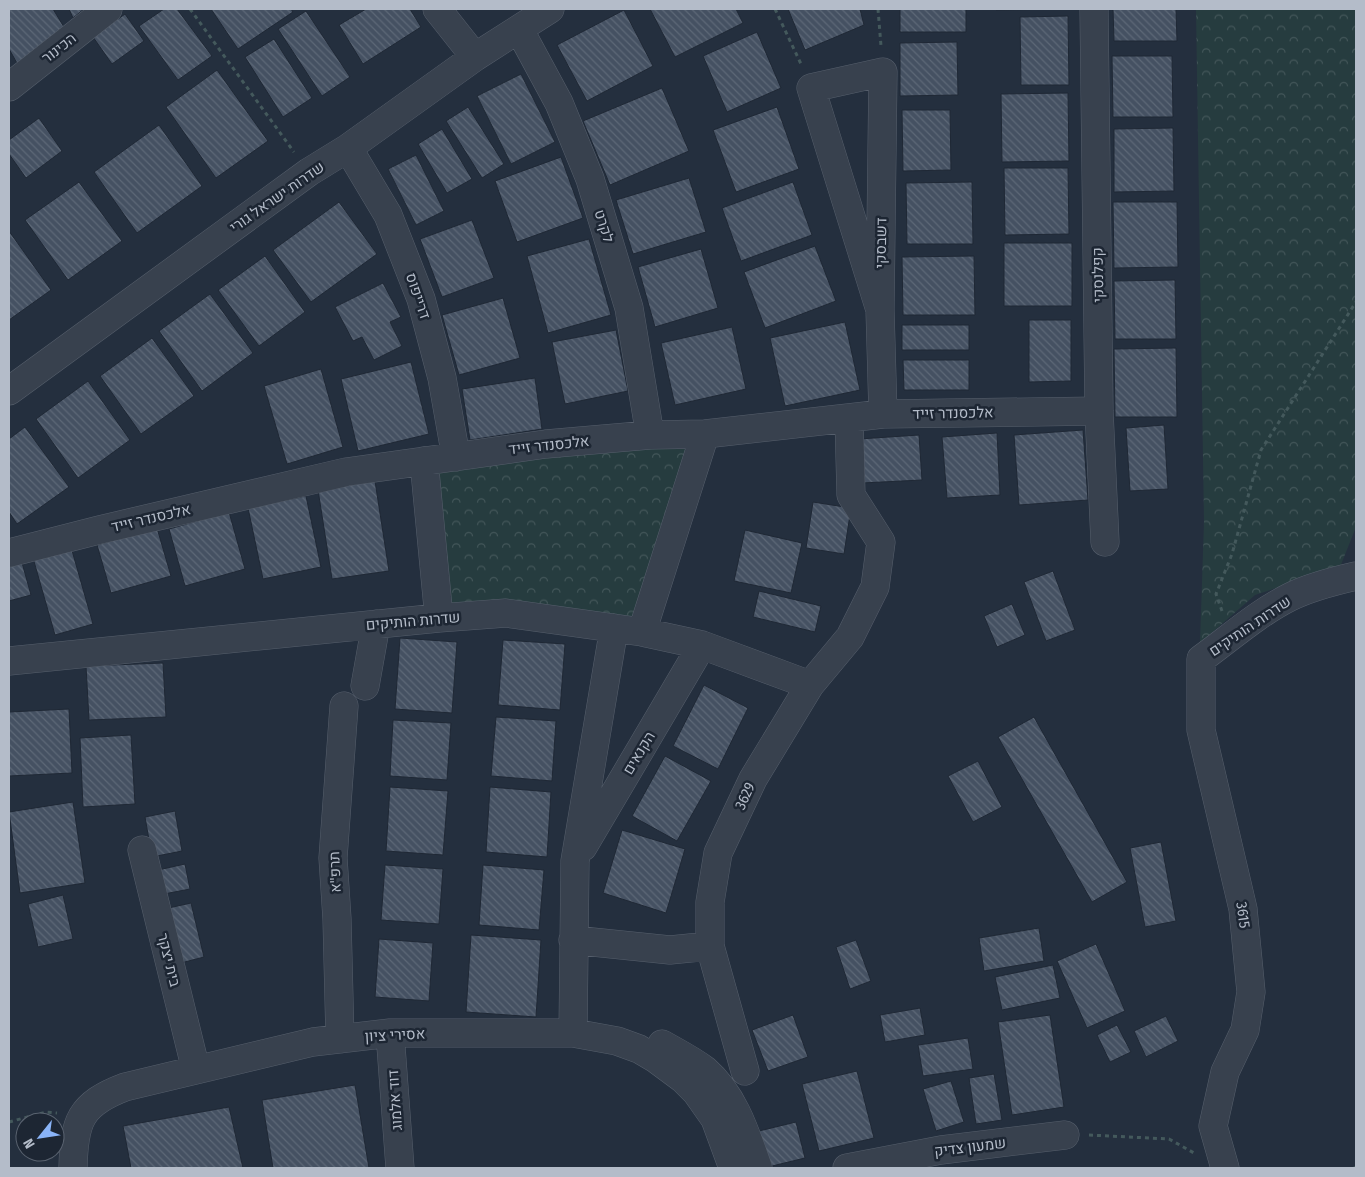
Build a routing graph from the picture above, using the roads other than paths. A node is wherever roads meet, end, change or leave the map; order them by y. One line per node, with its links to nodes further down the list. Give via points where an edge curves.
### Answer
1 (108, 9): 7 (street, הכינור)
2 (437, 9): 6 (street)
3 (550, 9): 5 (street, שדרות ישראל גורי)
4 (1094, 9): 11 (street, קפלנסקי)
5 (518, 30): 6 (street, שדרות ישראל גורי); 15 (street, לקרט, via 559,103 590,179 629,308)
6 (474, 57): 8 (street, שדרות ישראל גורי)
7 (9, 87)
8 (348, 148): 10 (street, שדרות ישראל גורי, via 309,172); 16 (street, דרייפוס, via 388,215 421,300 442,378)
9 (880, 310): 9 (street, דשבסקי, via 883,72 811,88); 12 (street, דשבסקי)
10 (9, 391)
11 (1100, 411): 12 (street, אלכסנדר זייד); 18 (street, קפלנסקי)
12 (883, 414): 13 (street, אלכסנדר זייד)
13 (849, 418): 14 (street, אלכסנדר זייד); 28 (street, 3629, via 851,495 881,542 875,587 850,637)
14 (705, 434): 15 (street, אלכסנדר זייד); 24 (street)
15 (650, 435): 16 (street, אלכסנדר זייד)
16 (456, 456): 17 (street, אלכסנדר זייד)
17 (424, 461): 19 (street, אלכסנדר זייד, via 346,472); 21 (street)
18 (1105, 542)
19 (9, 553)
20 (1356, 576): 26 (street, שדרות הותיקים, via 1290,597)
21 (439, 618): 22 (street, שדרות הותיקים); 23 (street, שדרות הותיקים, via 506,613)
22 (376, 624): 27 (street, שדרות הותיקים); 29 (street)
23 (614, 628): 24 (street, שדרות הותיקים); 32 (street, הקנאים)
24 (642, 632): 25 (street, שדרות הותיקים)
25 (702, 646): 28 (street, שדרות הותיקים); 32 (street, הקנאים)
26 (1201, 659): 47 (street, 3615, via 1201,730 1243,909 1251,992 1245,1030 1225,1072 1213,1126)
27 (9, 661)
28 (810, 685): 34 (street, 3629, via 753,779 718,853 710,902)
29 (365, 686)
30 (344, 706): 37 (street, תרפ"א, via 333,858)
31 (142, 850): 39 (street, בית יצקר)
32 (575, 862): 33 (street, הקנאים)
33 (573, 940): 34 (street, via 670,950); 36 (street, הקנאים)
34 (710, 946): 40 (street, 3629)
35 (390, 1032): 36 (street, אסירי ציון); 37 (street, אסירי ציון); 43 (street, דוד אלמוג)
36 (573, 1033): 38 (street, אסירי ציון)
37 (340, 1039): 39 (street, אסירי ציון, via 313,1042)
38 (617, 1041): 44 (street, אסירי ציון, via 656,1059 696,1092 715,1120); 45 (street, via 636,1038 662,1044 705,1070 722,1089 736,1113)
39 (196, 1070): 42 (street, אסירי ציון, via 125,1087 92,1103 81,1115)
40 (745, 1071)
41 (1065, 1135): 46 (street, שמעון צדיק, via 941,1150)
42 (73, 1168)
43 (400, 1168)
44 (733, 1168)
45 (758, 1168)
46 (847, 1168)
47 (1225, 1168)

